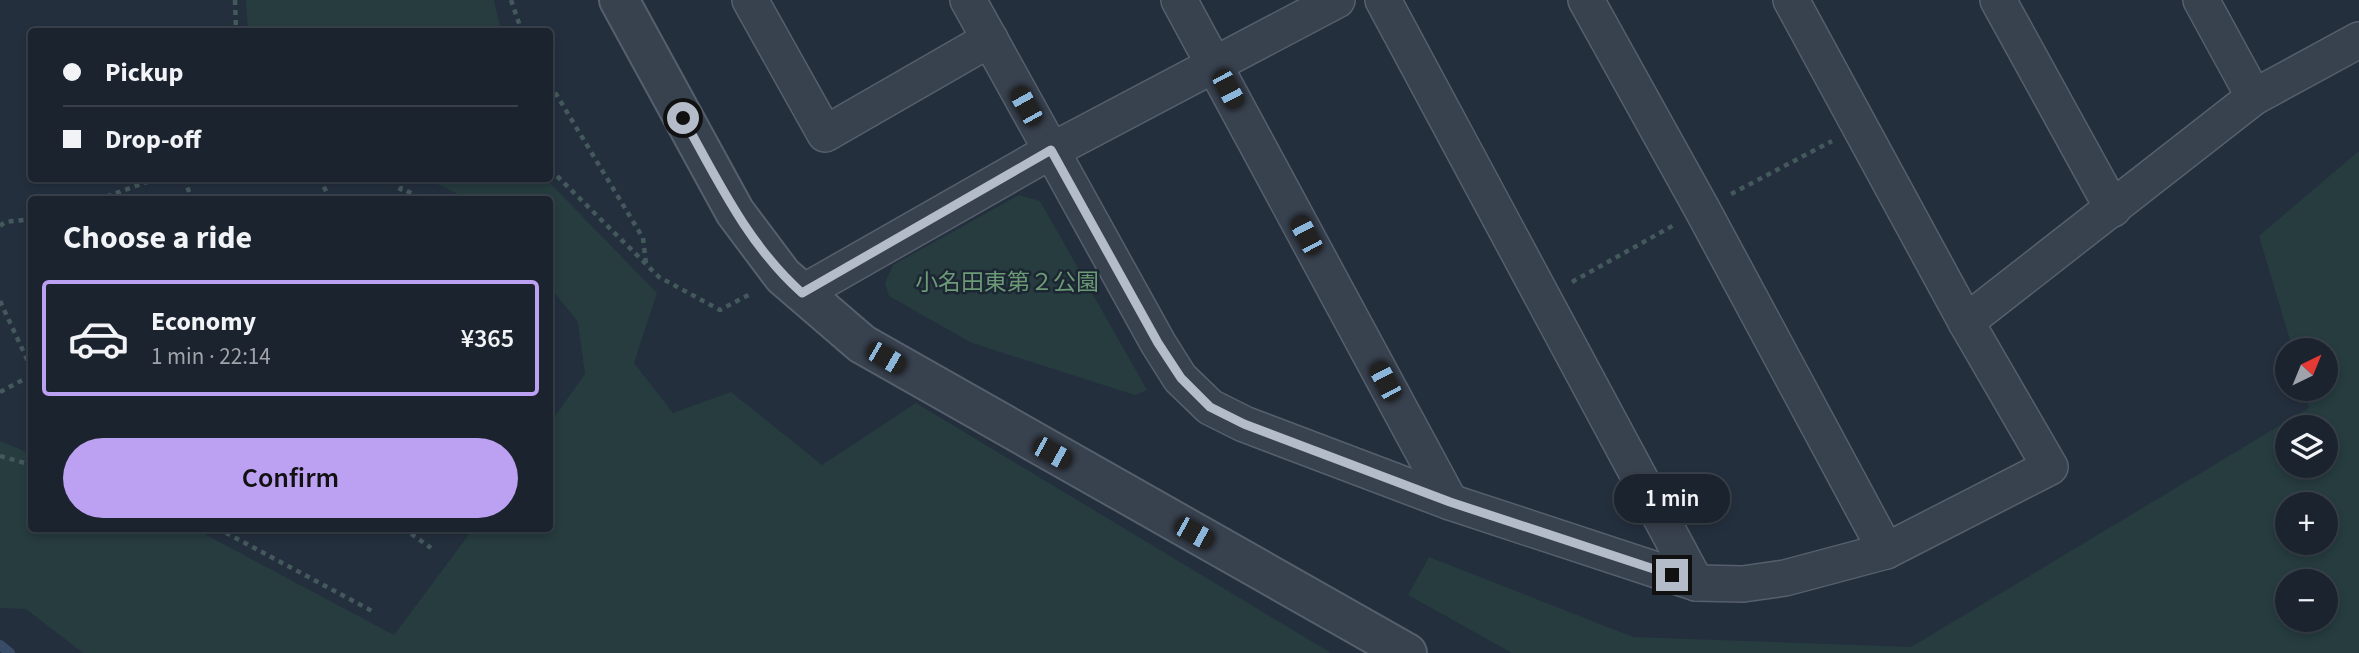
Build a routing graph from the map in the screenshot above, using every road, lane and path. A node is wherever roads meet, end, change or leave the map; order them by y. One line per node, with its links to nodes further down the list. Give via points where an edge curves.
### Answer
1 (236, 0): 13 (path)
2 (511, 0): 14 (path)
3 (619, 0): 30 (street, via 735,212)
4 (750, 0): 15 (street, via 825,134)
5 (968, 0): 15 (street)
6 (1179, 0): 17 (street)
7 (1338, 0): 17 (street)
8 (1382, 0): 43 (street)
9 (1586, 0): 42 (street)
10 (1791, 0): 32 (street)
11 (1998, 0): 26 (street)
12 (2201, 0): 19 (street)
13 (236, 28)
14 (521, 28)
15 (990, 39): 20 (street)
16 (2359, 40): 19 (street)
17 (1215, 65): 20 (street); 38 (street)
18 (553, 89): 29 (path, via 643,238)
19 (2254, 97): 26 (street)
20 (1051, 150): 30 (street); 38 (street, via 1166,355 1210,407)
21 (553, 172): 29 (path)
22 (147, 182): 23 (path)
23 (108, 196)
24 (398, 196): 25 (path, via 401,188)
25 (417, 196)
26 (2113, 209): 32 (street)
27 (28, 219): 28 (path)
28 (0, 226)
29 (646, 265): 30 (path, via 720,310)
30 (792, 284): 45 (street, via 862,344)
31 (0, 301): 33 (path)
32 (1966, 322): 42 (street, via 2050,467)
33 (28, 364)
34 (28, 375): 35 (path)
35 (0, 392)
36 (0, 456): 37 (path)
37 (28, 465)
38 (1450, 502): 43 (street)
39 (224, 532): 44 (path)
40 (409, 532): 41 (path)
41 (431, 548)
42 (1886, 551): 43 (street, via 1785,578 1743,584)
43 (1696, 583)
44 (372, 611)
45 (1407, 653)

